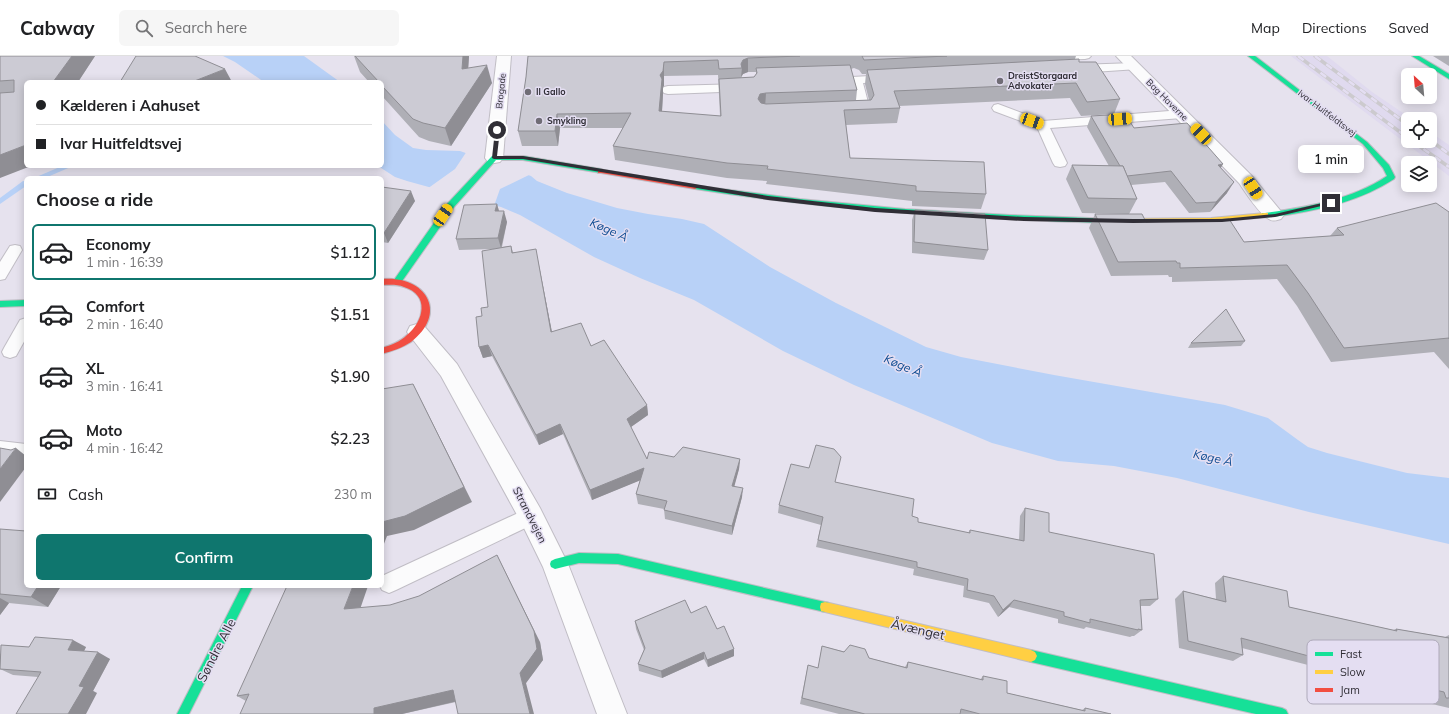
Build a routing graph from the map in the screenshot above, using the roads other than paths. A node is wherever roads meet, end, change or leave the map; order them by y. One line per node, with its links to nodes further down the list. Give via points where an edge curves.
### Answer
1 (504, 56): 16 (street, Brogade)
2 (1085, 56): 5 (lane)
3 (1251, 56): 18 (street, Ivar Huitfeldtsvej, via 1365,143 1386,167 1391,177 1374,190 1317,207)
4 (1415, 56): 8 (street)
5 (1039, 58)
6 (1129, 61): 7 (lane); 14 (street, Bag Haverne)
7 (1063, 70)
8 (1449, 77)
9 (748, 78): 11 (lane, via 749,88)
10 (896, 78): 13 (lane, via 851,77 864,110)
11 (668, 90)
12 (998, 108): 15 (lane)
13 (842, 111)
14 (1182, 114): 15 (lane); 18 (street, Bag Haverne, via 1245,179)
15 (1042, 125): 17 (lane)
16 (494, 158): 18 (street, via 523,158 768,198 875,210 1024,219 1133,221 1222,221); 22 (street, via 454,201)
17 (1060, 163)
18 (1275, 215)
19 (15, 250): 20 (lane)
20 (0, 275)
21 (384, 282): 22 (street)
22 (397, 282): 26 (street, via 420,291 426,300 428,310 425,321)
23 (24, 303): 24 (street)
24 (0, 304)
25 (24, 328): 28 (lane)
26 (417, 332): 27 (street, via 395,347); 31 (street, Strandvejen, via 449,370)
27 (384, 350)
28 (10, 352)
29 (0, 449): 30 (lane)
30 (24, 452)
31 (531, 516): 32 (street, Strandvejen); 33 (lane)
32 (555, 564): 36 (street, Strandvejen); 37 (street, Åvænget, via 570,558 618,558)
33 (389, 583)
34 (247, 588): 35 (street, Søndre Alle)
35 (183, 714)
36 (612, 714)
37 (1282, 714)

